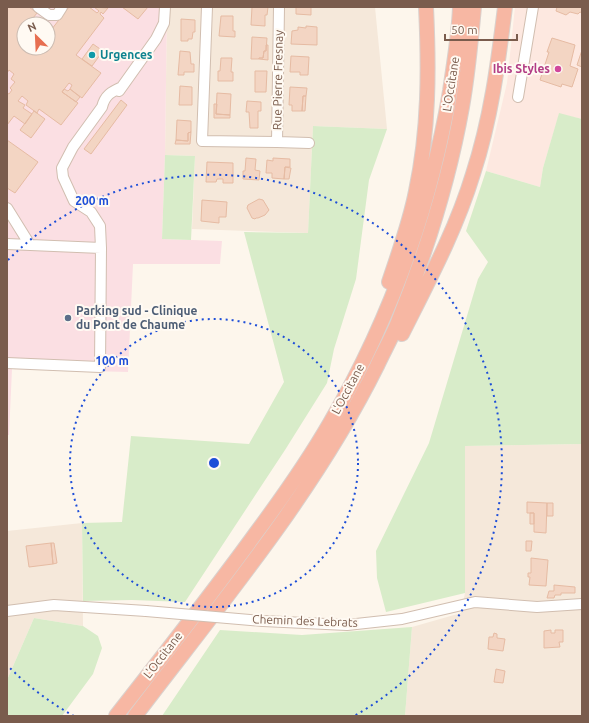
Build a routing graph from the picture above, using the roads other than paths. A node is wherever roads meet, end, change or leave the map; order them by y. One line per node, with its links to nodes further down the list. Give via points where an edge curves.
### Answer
1 (38, 7): 2 (street, via 49,15 57,15)
2 (62, 7)
3 (165, 7): 17 (street, via 164,23 156,39 122,87 108,105 102,107 72,147 62,168 63,178 74,200 91,212 100,226)
4 (207, 7): 12 (street, Rue Pierre Fresnay, via 202,141)
5 (279, 7): 12 (street, Rue Pierre Fresnay)
6 (426, 7): 18 (highway, via 429,60 422,156 416,192)
7 (460, 7): 18 (highway, L'Occitane, via 443,131 429,190 407,259)
8 (474, 7): 20 (highway, L'Occitane, via 462,106 452,157 438,207 397,324)
9 (505, 7): 20 (highway, via 493,96 476,166 459,214 395,348)
10 (533, 7): 11 (street)
11 (518, 97)
12 (277, 142): 13 (street)
13 (309, 143)
14 (7, 208): 16 (street)
15 (7, 244): 16 (street)
16 (30, 245): 17 (street)
17 (101, 248): 19 (street, via 100,367)
18 (370, 348): 23 (highway, L'Occitane, via 330,424 281,499)
19 (7, 363)
20 (364, 391): 24 (highway, L'Occitane, via 337,438 283,520)
21 (582, 604): 22 (street, Chemin des Lebrats, bridge, via 537,607 475,602 402,619 348,625 54,605)
22 (7, 611)
23 (116, 716)
24 (135, 716)

